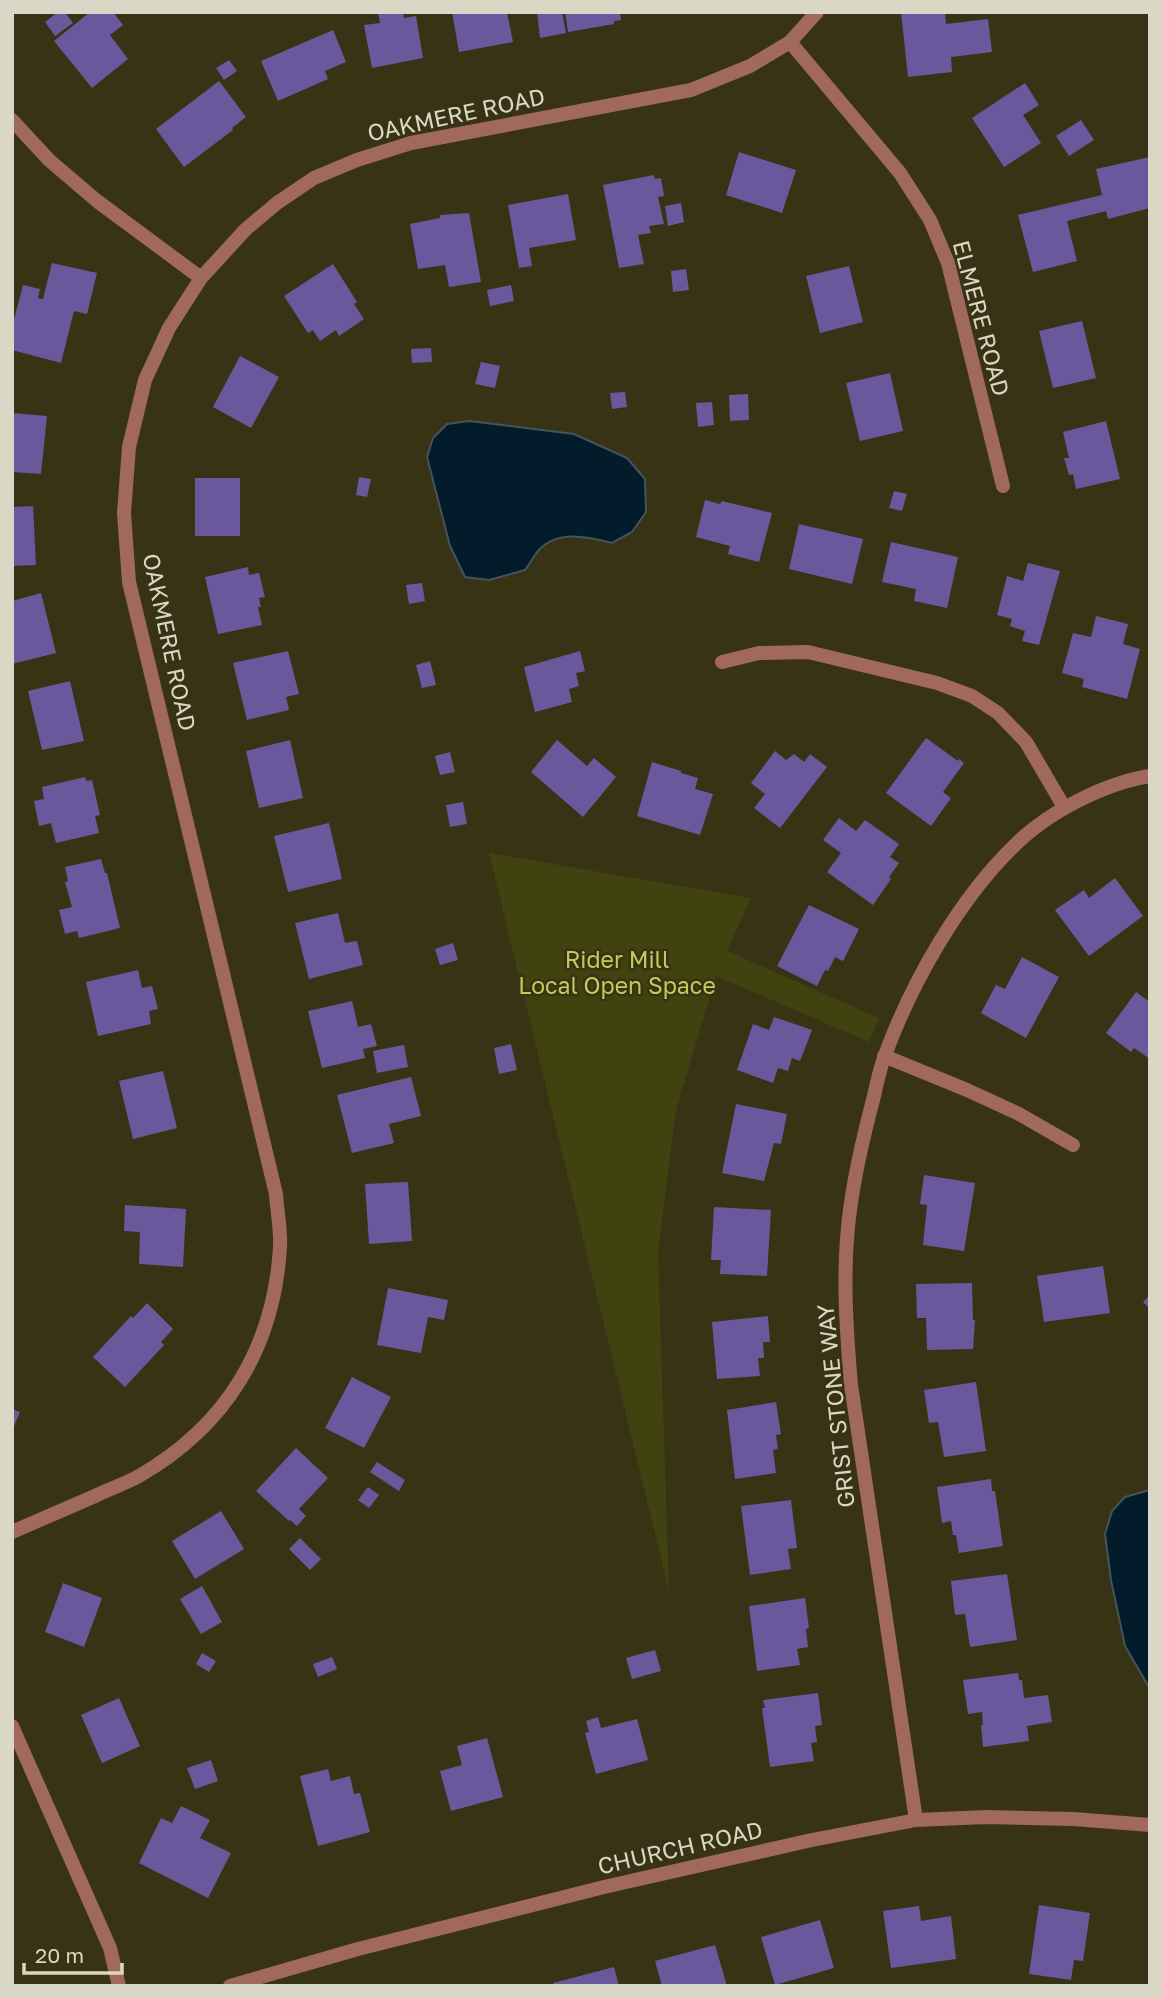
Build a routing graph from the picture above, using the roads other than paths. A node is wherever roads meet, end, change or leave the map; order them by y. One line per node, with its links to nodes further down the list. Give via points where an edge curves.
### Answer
1 (817, 12): 2 (street, OAKMERE ROAD)
2 (790, 42): 4 (street, OAKMERE ROAD, via 751,66 691,90 411,143 357,160 314,178 277,203); 5 (street, ELMERE ROAD, via 900,173 929,220 948,263)
3 (12, 120): 4 (street, via 97,201)
4 (201, 278): 11 (street, OAKMERE ROAD, via 169,328 145,380 129,447 124,513 129,582 276,1194 281,1244 276,1282 266,1324 248,1366 202,1430 137,1477)
5 (1003, 486)
6 (722, 662): 8 (street, via 759,653 808,652 972,696 998,713 1026,742)
7 (1150, 776): 8 (street, GRIST STONE WAY, via 1129,779)
8 (1063, 807): 9 (street, GRIST STONE WAY, via 1016,843 985,878 943,937)
9 (884, 1056): 10 (street, via 1019,1114); 13 (street, GRIST STONE WAY, via 861,1143 850,1212 846,1320 851,1385)
10 (1073, 1145)
11 (12, 1532)
12 (12, 1726): 15 (street, via 110,1948)
13 (916, 1820): 14 (street, CHURCH ROAD, via 987,1817); 16 (street, CHURCH ROAD, via 604,1887)
14 (1150, 1825)
15 (119, 1986)
16 (230, 1986)

